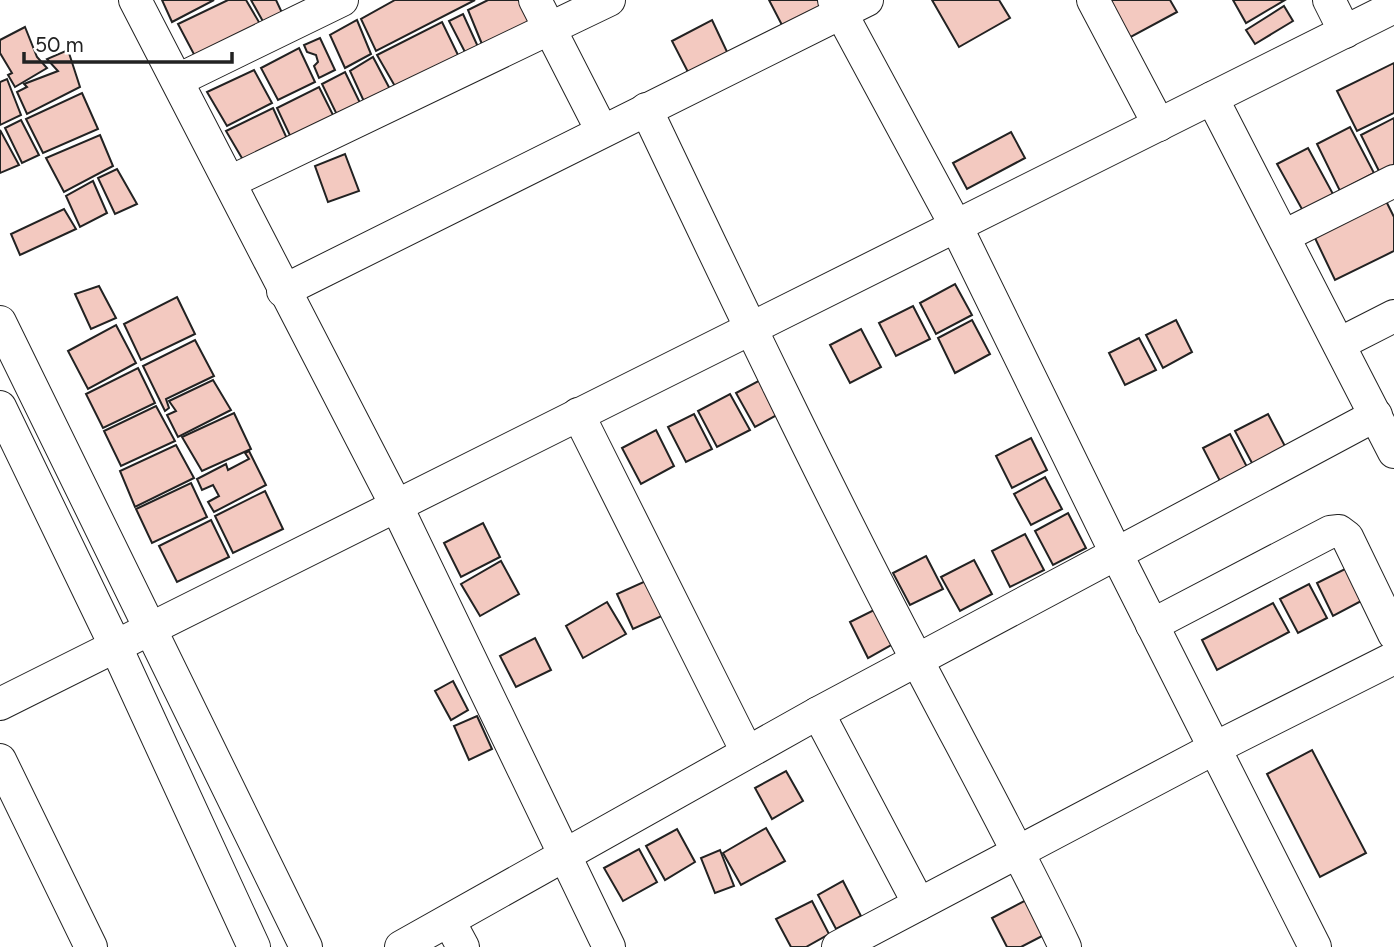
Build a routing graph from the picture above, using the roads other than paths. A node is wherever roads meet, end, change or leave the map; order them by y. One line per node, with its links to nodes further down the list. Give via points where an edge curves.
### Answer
1 (135, 0): 11 (street)
2 (342, 0): 11 (street)
3 (535, 0): 9 (street)
4 (609, 0): 9 (street)
5 (1093, 0): 14 (street)
6 (1329, 0): 10 (street)
7 (847, 5): 13 (street); 18 (street)
8 (1394, 8): 10 (street)
9 (550, 30): 15 (street); 17 (street)
10 (1345, 32): 12 (street)
11 (178, 80): 17 (street)
12 (1212, 98): 14 (street); 19 (street)
13 (646, 109): 15 (street); 23 (street)
14 (1159, 125): 18 (street)
15 (602, 131): 20 (street)
16 (1394, 181): 19 (street)
17 (230, 182): 20 (street)
18 (956, 226): 23 (street); 30 (street)
19 (1284, 236): 24 (street)
20 (283, 291): 29 (street)
21 (1394, 316): 24 (street)
22 (0, 322): 32 (street)
23 (750, 329): 26 (street); 36 (street)
24 (1339, 344): 27 (street)
25 (0, 407): 34 (street)
26 (578, 414): 29 (street); 40 (street)
27 (1376, 415): 28 (street); 30 (street)
28 (1394, 452)
29 (396, 505): 32 (street); 43 (street)
30 (1117, 555): 31 (street); 36 (street)
31 (1152, 625): 33 (street, via 1339,531 1347,537); 39 (street)
32 (149, 628): 34 (street); 49 (street)
33 (1394, 635)
34 (116, 645): 37 (street); 48 (street)
35 (1394, 658): 39 (street)
36 (917, 660): 38 (street); 42 (street)
37 (0, 704)
38 (818, 713): 40 (street); 44 (street)
39 (1214, 748): 42 (street); 53 (street)
40 (747, 752): 43 (street)
41 (0, 760): 47 (street)
42 (1019, 851): 44 (street); 52 (street)
43 (564, 854): 45 (street); 51 (street)
44 (919, 904): 46 (street)
45 (456, 934): 50 (street)
46 (842, 946)
47 (91, 947)
48 (254, 947)
49 (306, 947)
50 (401, 947)
51 (609, 947)
52 (1065, 947)
53 (1315, 947)

